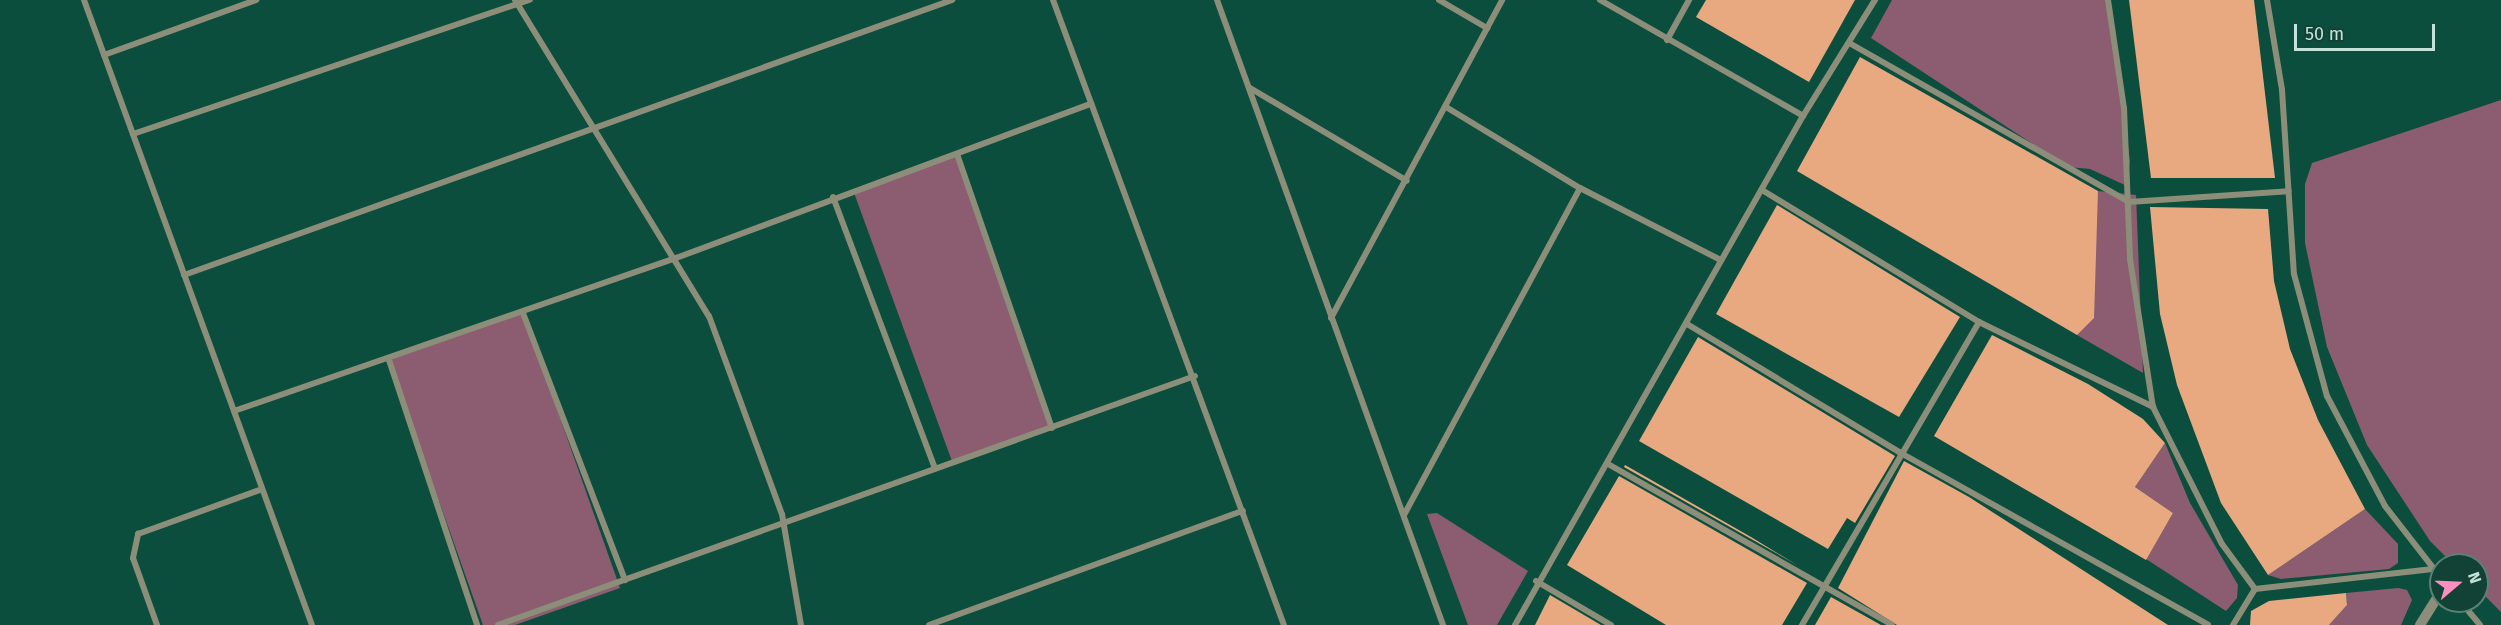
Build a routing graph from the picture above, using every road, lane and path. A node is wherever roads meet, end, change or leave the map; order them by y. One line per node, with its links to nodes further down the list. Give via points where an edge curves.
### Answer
1 (84, 0): 18 (street)
2 (256, 0): 18 (street)
3 (530, 0): 14 (street)
4 (952, 0): 23 (street)
5 (1053, 0): 20 (street)
6 (1217, 0): 19 (street)
7 (1438, 0): 15 (street)
8 (1502, 0): 15 (street)
9 (1600, 0): 16 (street)
10 (1689, 0): 16 (street)
11 (1875, 0): 17 (street)
12 (2108, 0): 31 (street, via 2124,108)
13 (2267, 0): 29 (street, via 2282,90)
14 (516, 2): 23 (street); 24 (street)
15 (1487, 28): 21 (street)
16 (1667, 40): 22 (street)
17 (1851, 44): 22 (street); 31 (street)
18 (104, 55): 24 (street)
19 (1250, 88): 26 (street); 36 (street)
20 (1091, 104): 25 (street); 40 (street)
21 (1446, 107): 26 (street); 27 (street)
22 (1803, 116): 28 (street)
23 (594, 127): 32 (street); 34 (street)
24 (133, 134): 34 (street)
25 (957, 154): 30 (street); 43 (street)
26 (1407, 181): 36 (street)
27 (1580, 188): 33 (street); 49 (street)
28 (1762, 190): 33 (street); 37 (street)
29 (2289, 190): 31 (street); 51 (street, via 2294,274 2326,396 2385,506)
30 (833, 196): 32 (street); 46 (street)
31 (2129, 202): 41 (street, via 2130,259)
32 (676, 258): 35 (street); 50 (street, via 732,369)
33 (1721, 260): 38 (street)
34 (184, 275): 42 (street)
35 (523, 313): 39 (street); 53 (street)
36 (1331, 318): 49 (street)
37 (1979, 322): 41 (street); 44 (street)
38 (1688, 324): 44 (street); 45 (street)
39 (389, 360): 42 (street); 62 (street)
40 (1195, 376): 43 (street); 48 (street)
41 (2153, 407): 56 (street, via 2222,544)
42 (234, 411): 47 (street)
43 (1052, 428): 46 (street)
44 (1899, 452): 55 (street); 72 (street)
45 (1608, 464): 54 (street); 55 (street)
46 (935, 469): 50 (street)
47 (262, 489): 60 (street, via 138,534 133,558); 61 (street)
48 (1243, 511): 59 (street); 66 (street)
49 (1404, 515): 67 (street)
50 (782, 524): 53 (street); 64 (street)
51 (2429, 564)
52 (2429, 569): 56 (street)
53 (625, 580): 63 (street)
54 (1536, 581): 68 (street); 69 (street)
55 (1825, 587): 70 (street); 71 (street)
56 (2255, 589): 73 (street)
57 (2429, 610): 74 (street)
58 (2470, 613): 75 (street)
59 (943, 623): 65 (street)
60 (158, 625)
61 (312, 625)
62 (477, 625)
63 (498, 625)
64 (801, 625)
65 (929, 625)
66 (1284, 625)
67 (1443, 625)
68 (1515, 625)
69 (1611, 625)
70 (1802, 625)
71 (1892, 625)
72 (2208, 625)
73 (2233, 625)
74 (2420, 625)
75 (2480, 625)

